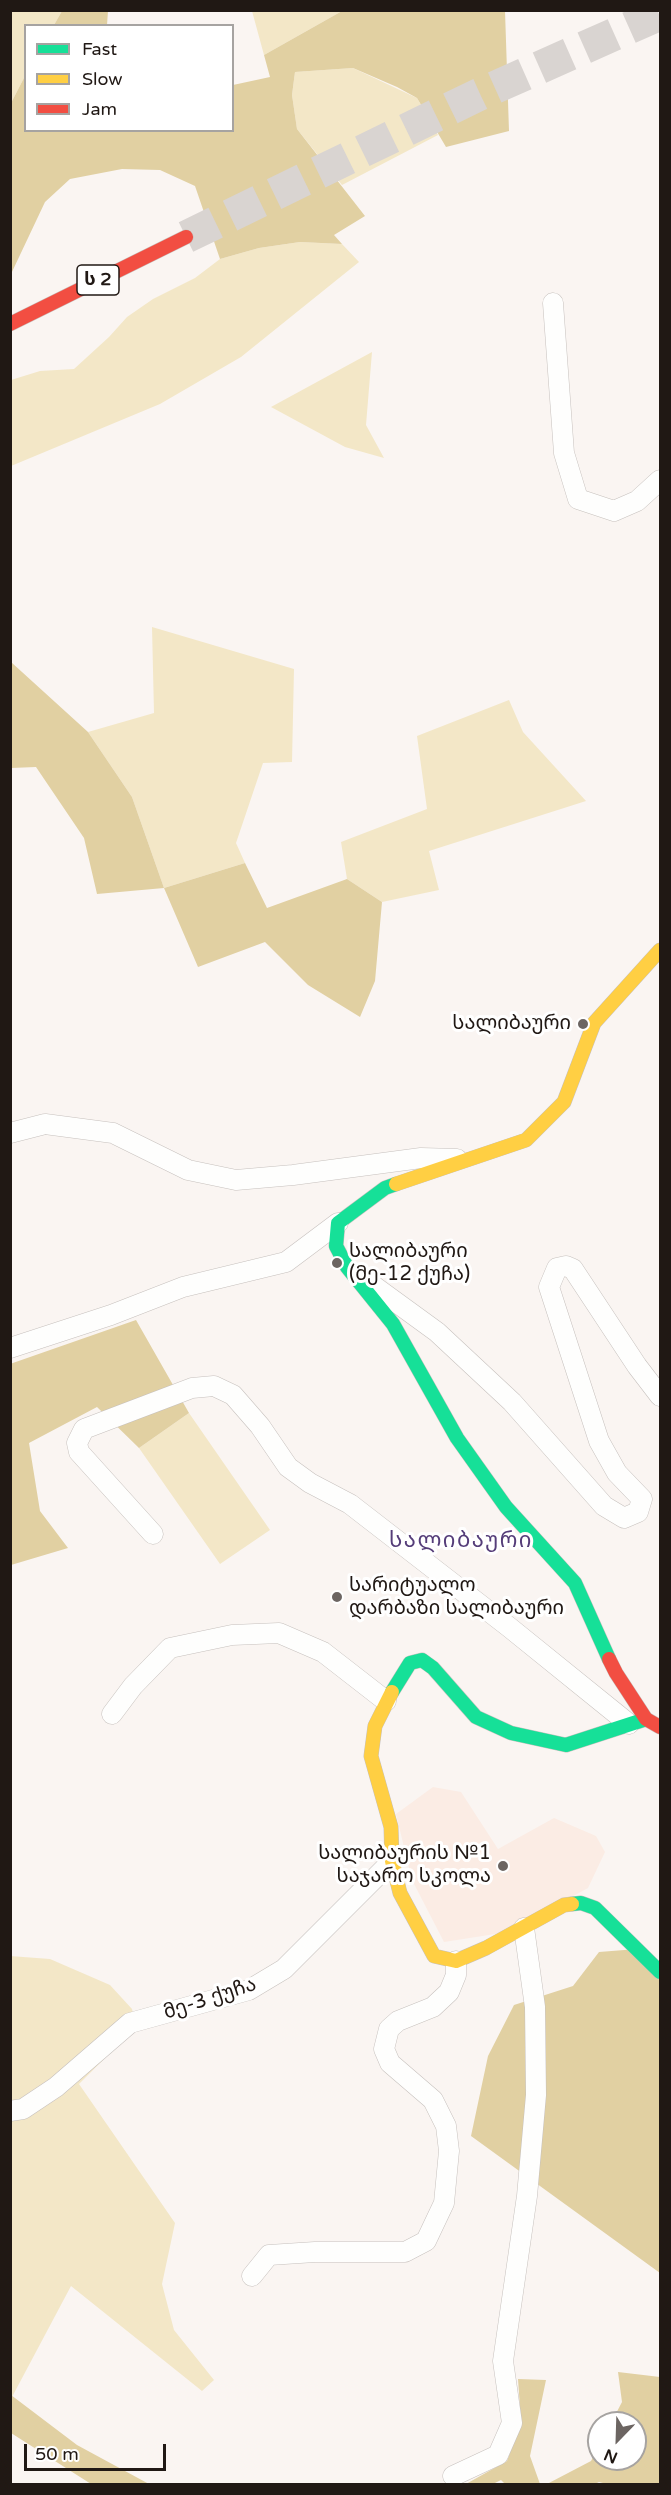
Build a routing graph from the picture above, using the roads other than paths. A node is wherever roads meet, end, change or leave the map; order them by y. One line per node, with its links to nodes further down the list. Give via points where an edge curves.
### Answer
1 (186, 237): 3 (main road, ს 2)
2 (553, 303): 4 (street, via 564,453 578,499 614,511 637,501)
3 (10, 324)
4 (660, 480)
5 (660, 950): 7 (main road, via 594,1023 564,1102 526,1140)
6 (10, 1133): 7 (street, via 45,1124 113,1133 188,1170 236,1180 421,1158)
7 (469, 1160): 8 (main road, via 385,1188)
8 (338, 1223): 9 (main road, via 336,1246); 10 (street, via 286,1262 183,1287)
9 (347, 1267): 11 (street, via 437,1332 512,1402 604,1506 624,1518 638,1512 642,1499 617,1473 599,1441 549,1287 557,1268 573,1269); 15 (main road, via 393,1324 457,1438 506,1507 575,1583)
10 (10, 1348)
11 (660, 1396)
12 (153, 1534): 15 (street, via 79,1452 77,1443 84,1429 192,1388 214,1386 233,1395 288,1467 350,1504)
13 (386, 1701): 14 (street, via 323,1652 279,1633 232,1635 170,1648); 15 (main road, via 410,1663 422,1660 476,1717 511,1733 567,1745); 17 (main road, via 375,1726 371,1756 391,1827)
14 (112, 1714)
15 (638, 1722): 16 (main road)
16 (660, 1727)
17 (392, 1862): 19 (main road, via 400,1893 430,1952 441,1959); 21 (street, მე-3 ქუჩა, via 284,1969 249,1990 130,2023 56,2087 23,2109)
18 (524, 1928): 19 (main road); 20 (main road, via 564,1905 581,1902 595,1908); 23 (street, via 535,2007 536,2095 527,2196 503,2361 512,2423 498,2455)
19 (456, 1960): 22 (street, via 456,1975 449,1992 432,2007 398,2021 389,2029 384,2049 390,2063 433,2100 446,2126 449,2151 444,2203 426,2241 405,2252 269,2255)
20 (660, 1972)
21 (10, 2110)
22 (252, 2276)
23 (453, 2476)

